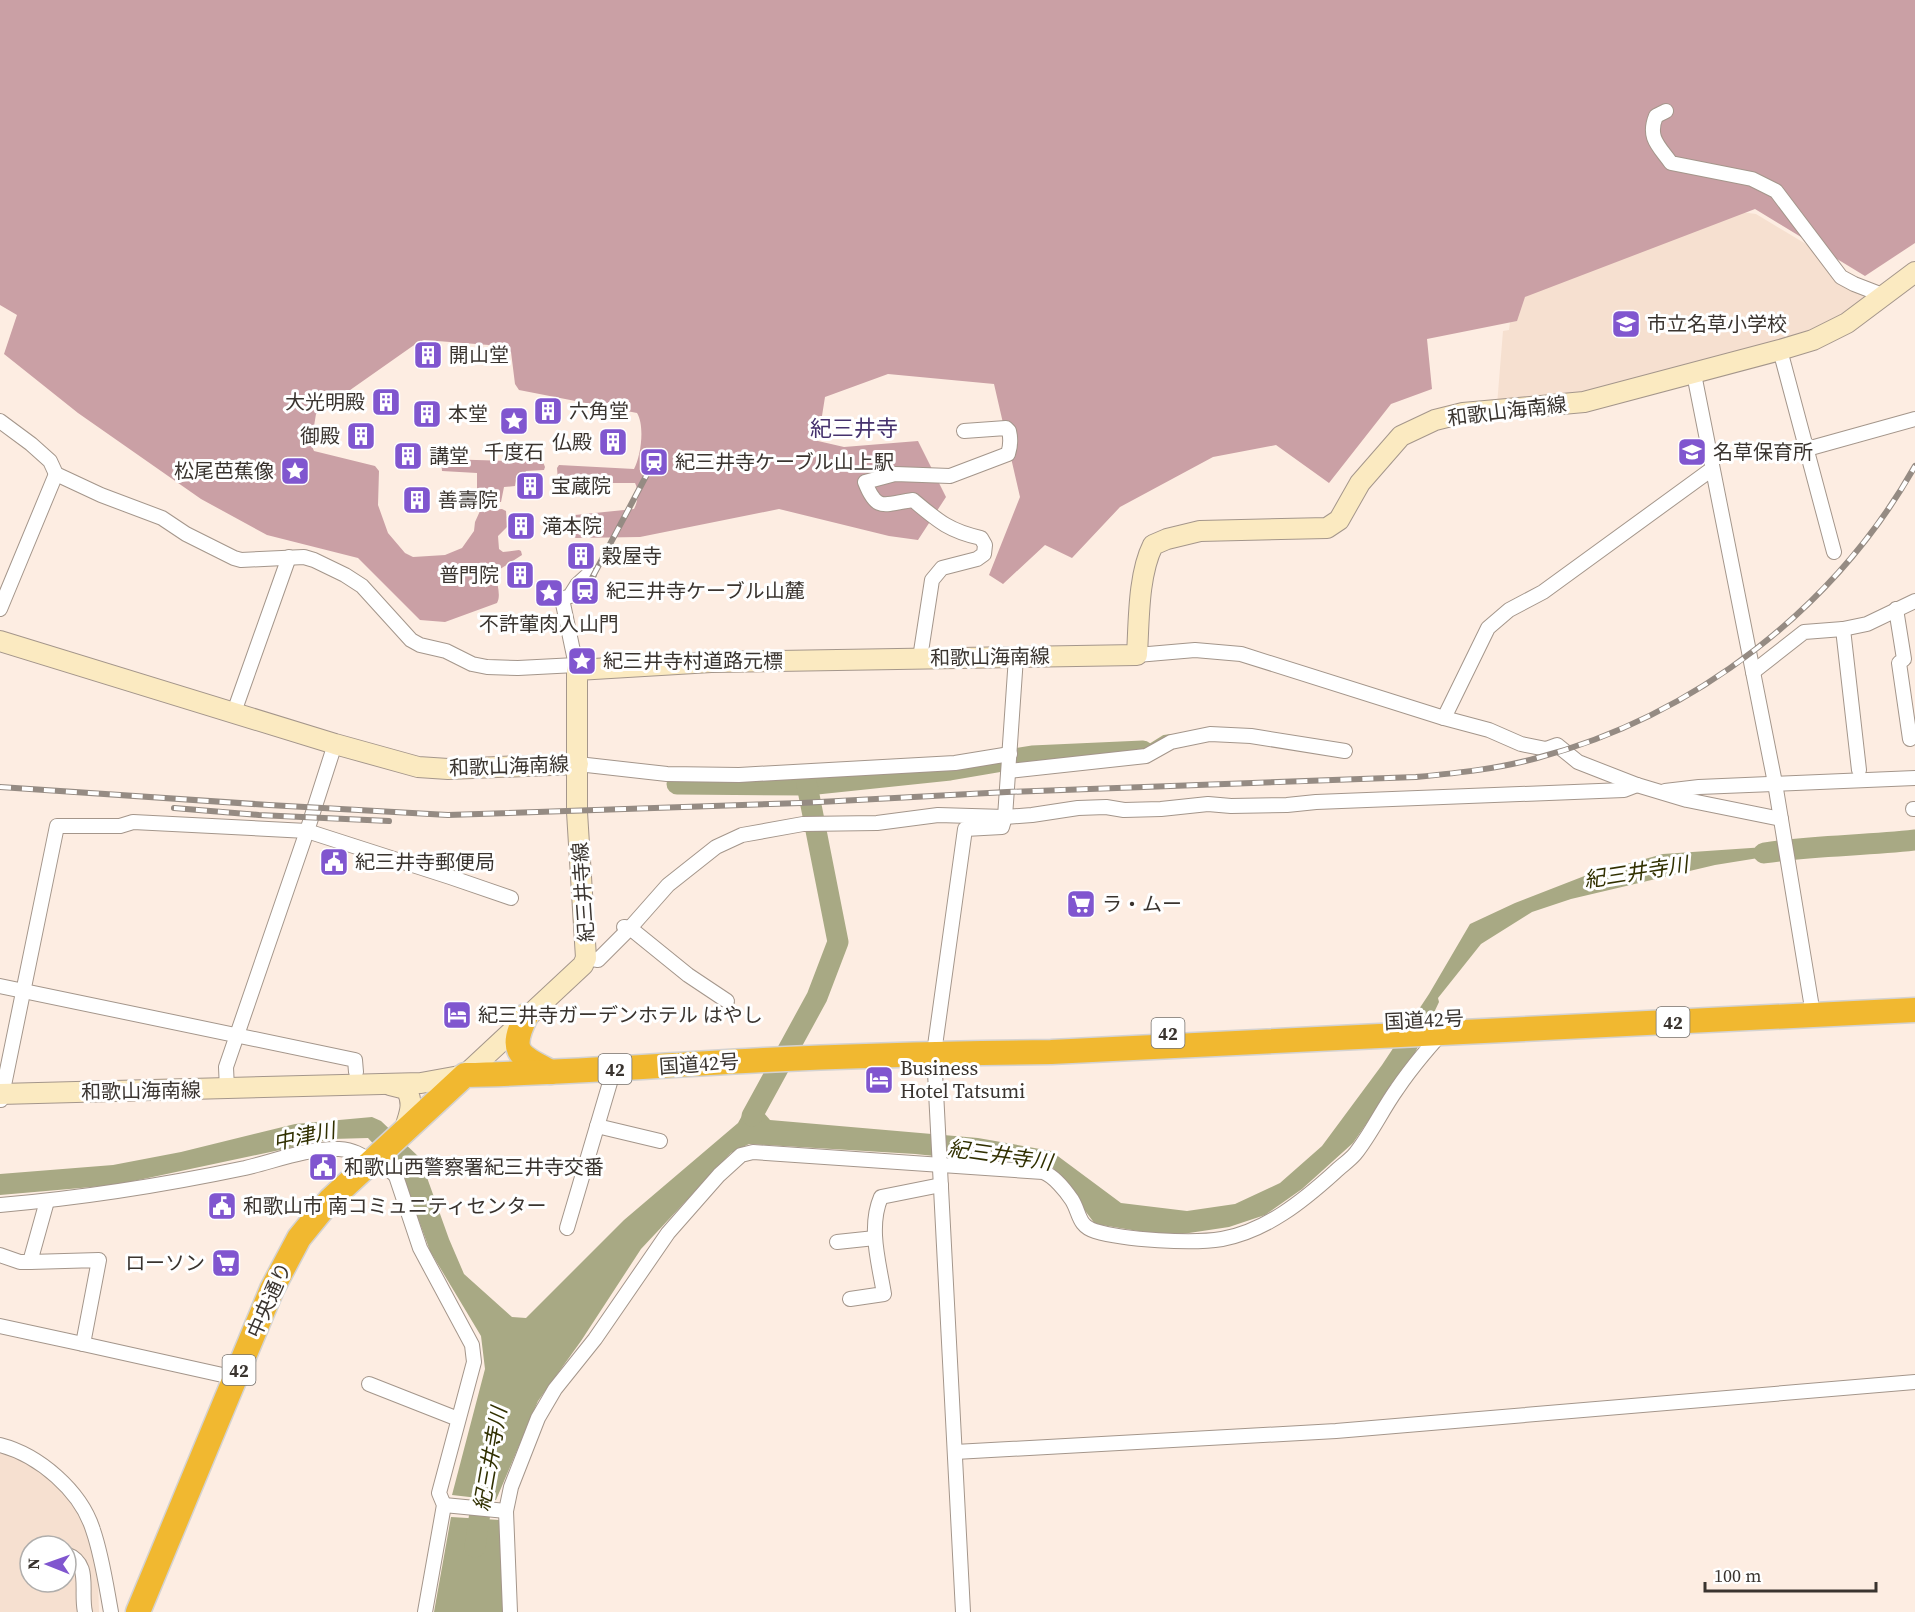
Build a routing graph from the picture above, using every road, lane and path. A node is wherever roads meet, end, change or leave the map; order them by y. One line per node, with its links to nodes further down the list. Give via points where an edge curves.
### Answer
1 (1666, 111): 3 (street, via 1656,116 1652,126 1654,140 1671,163 1752,179 1776,191 1841,277)
2 (1915, 272): 3 (main road, 和歌山海南線)
3 (1885, 296): 4 (main road, 和歌山海南線, via 1814,340)
4 (1780, 350): 5 (main road, 和歌山海南線); 9 (street)
5 (1694, 374): 10 (street); 20 (main road, 和歌山海南線, via 1584,402 1463,413 1435,420 1401,436 1360,483 1340,520 1328,528 1200,531 1153,545 1147,556 1142,588)
6 (1915, 420): 9 (street)
7 (0, 421): 11 (street, via 50,461)
8 (964, 431): 22 (street, via 1006,428 1011,438 1008,454 950,476 895,474 865,482 872,500 880,504 913,500 944,525 960,534 981,538 985,545 984,554 977,559 942,568 932,580)
9 (1807, 449): 12 (street)
10 (1712, 469): 25 (street); 27 (street, via 1488,628)
11 (56, 474): 13 (street, via 162,518 234,558); 16 (street)
12 (1834, 552)
13 (289, 557): 24 (street, via 304,556 362,586 420,645 488,667); 26 (street)
14 (589, 574): 24 (street, via 570,596 562,599)
15 (1915, 601): 17 (street)
16 (0, 609)
17 (1896, 609): 18 (street, via 1867,624); 23 (street)
18 (1844, 630): 25 (street, via 1804,632); 33 (street)
19 (0, 641): 26 (main road, 和歌山海南線)
20 (1137, 655): 21 (main road, 和歌山海南線); 27 (street, via 1195,650 1241,654)
21 (1016, 657): 22 (main road, 和歌山海南線); 31 (street)
22 (920, 658): 24 (main road, 和歌山海南線)
23 (1910, 660): 28 (street, via 1899,663)
24 (577, 668): 32 (main road, 和歌山海南線)
25 (1753, 672): 36 (street)
26 (234, 712): 29 (main road, 和歌山海南線)
27 (1444, 718): 37 (street, via 1489,730 1521,744 1546,749 1557,746 1578,762)
28 (1910, 739)
29 (335, 744): 32 (main road, 和歌山海南線, via 418,766 448,769); 41 (street)
30 (1345, 751): 34 (street, via 1251,736 1210,734 1171,742 1146,756)
31 (1010, 754): 32 (street, via 955,763 742,775 667,774); 34 (street)
32 (578, 764): 44 (main road, 紀三井寺線, via 577,812)
33 (1859, 770)
34 (1009, 771): 39 (street)
35 (1915, 778): 36 (street)
36 (1775, 783): 38 (street); 40 (street)
37 (1637, 785): 38 (street); 39 (street, via 1624,790 1287,805 1078,808)
38 (1662, 792): 40 (street)
39 (1005, 817): 43 (street, via 957,814 877,823 803,824 742,835 716,847 668,885); 54 (street, via 1002,826 964,829)
40 (1781, 819): 49 (street)
41 (307, 831): 42 (street); 46 (street, via 133,822 120,826 57,826); 53 (street)
42 (511, 898)
43 (630, 928): 44 (street, via 622,927 596,952); 48 (street, via 688,975)
44 (587, 955): 51 (main road, 紀三井寺線, via 583,965)
45 (0, 986): 46 (street)
46 (24, 990): 53 (street); 61 (street)
47 (1915, 996): 49 (highway, 国道42号 / 42)
48 (727, 1000)
49 (1812, 1007): 50 (highway, 国道42号 / 42); 52 (highway, 国道42号 / 42)
50 (1915, 1010)
51 (526, 1016): 57 (highway, via 518,1039 520,1053); 58 (main road, 紀三井寺線)
52 (1442, 1026): 54 (highway, 国道42号 / 42, via 1051,1052); 66 (street, via 1354,1154 1287,1212 1223,1239 1134,1238 1094,1231 1085,1227 1073,1202 1049,1174)
53 (237, 1035): 56 (street, via 355,1060); 59 (street, via 226,1067)
54 (934, 1053): 55 (highway, 国道42号 / 42); 66 (street)
55 (614, 1070): 57 (highway, 国道42号 / 42); 62 (street)
56 (356, 1072): 58 (main road, 和歌山海南線, via 422,1069); 59 (main road, 和歌山海南線)
57 (553, 1073): 58 (highway, 国道42号 / 42)
58 (465, 1075): 60 (main road, 和歌山海南線, via 421,1083); 63 (highway, 中央通り / 42)
59 (227, 1082): 60 (main road, 和歌山海南線); 61 (main road, 和歌山海南線)
60 (382, 1084): 63 (main road, via 403,1088 408,1094 411,1110)
61 (1, 1090)
62 (597, 1126): 64 (street); 70 (street)
63 (404, 1134): 65 (highway, 中央通り / 42)
64 (660, 1141)
65 (376, 1159): 68 (street, via 339,1149 316,1150 245,1168); 78 (highway, 中央通り / 42, via 330,1200 289,1253); 81 (street, via 396,1176 420,1248 472,1345 474,1362)
66 (940, 1162): 67 (street); 85 (street, via 753,1152 741,1155 668,1233 595,1339 555,1389 538,1418)
67 (941, 1185): 71 (street, via 881,1197); 83 (street)
68 (47, 1201): 69 (street); 74 (street)
69 (0, 1205)
70 (567, 1228)
71 (875, 1238): 72 (street); 75 (street, via 884,1294)
72 (837, 1242)
73 (0, 1256): 74 (street)
74 (30, 1262): 77 (street, via 99,1260)
75 (850, 1299)
76 (0, 1326): 77 (street)
77 (83, 1344): 78 (street)
78 (236, 1378): 87 (highway, 中央通り / 42)
79 (1915, 1382): 83 (street, via 1336,1431)
80 (369, 1384): 81 (street)
81 (458, 1419): 84 (street, via 439,1493)
82 (0, 1445): 89 (street, via 43,1466 71,1490 94,1530)
83 (955, 1452): 94 (street)
84 (447, 1505): 85 (street); 92 (street)
85 (502, 1510): 93 (street)
86 (78, 1561): 88 (street, via 85,1577)
87 (149, 1584): 90 (highway, 中央通り / 42); 91 (street)
88 (85, 1612)
89 (111, 1612)
90 (138, 1612)
91 (151, 1612)
92 (425, 1612)
93 (510, 1612)
94 (963, 1612)

